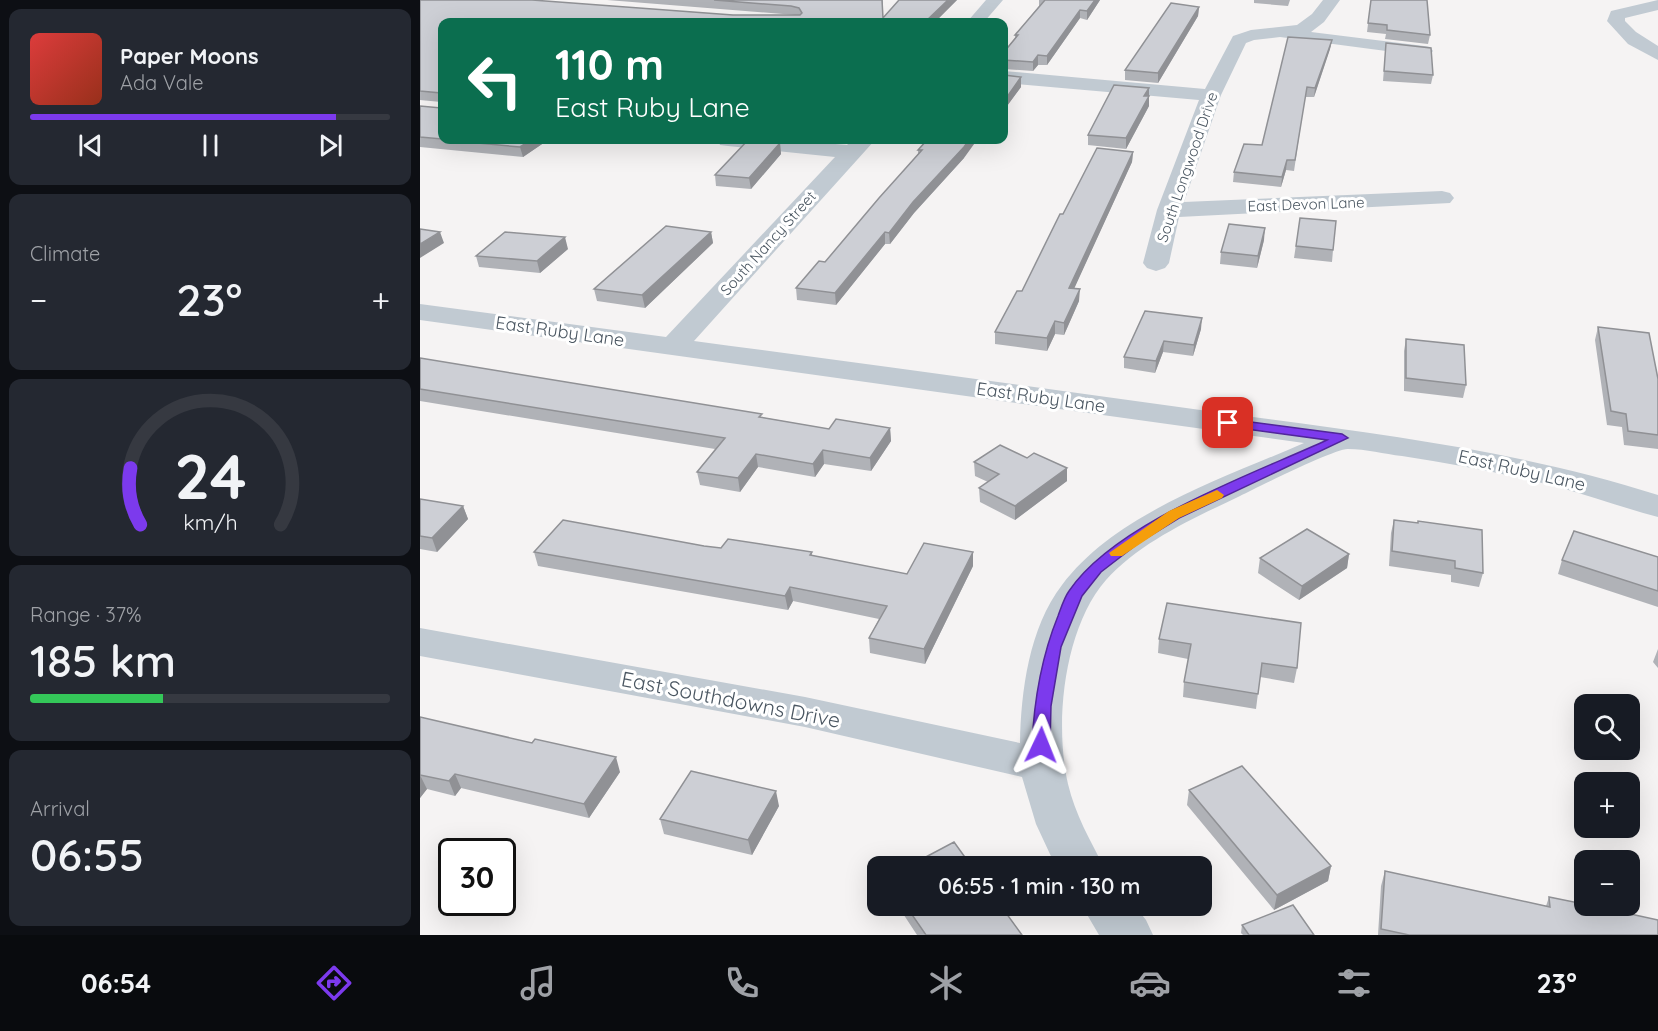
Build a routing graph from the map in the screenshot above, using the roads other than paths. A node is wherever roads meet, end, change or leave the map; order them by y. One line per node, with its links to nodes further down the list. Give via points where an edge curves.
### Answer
1 (995, 0): 4 (street)
2 (1332, 0): 5 (street, South Longwood Drive, via 1302,30)
3 (1658, 5): 7 (street, via 1627,11 1617,15 1616,21 1621,29)
4 (979, 18)
5 (1282, 33): 6 (street); 9 (street, South Longwood Drive, via 1241,38)
6 (1424, 51)
7 (1658, 54)
8 (1008, 77): 9 (street)
9 (1211, 94): 13 (street, South Longwood Drive)
10 (815, 144): 11 (street)
11 (858, 146): 16 (street, South Nancy Street)
12 (1442, 198): 13 (street, East Devon Lane)
13 (1169, 210): 14 (street, South Longwood Drive)
14 (1156, 263)
15 (420, 312): 16 (street, East Ruby Lane)
16 (673, 347): 17 (street, East Ruby Lane)
17 (1342, 438): 18 (street, East Ruby Lane, via 1484,459); 20 (street, via 1174,514 1096,569 1075,594 1053,647 1043,706)
18 (1658, 506)
19 (420, 642): 20 (street, East Southdowns Drive, via 816,714)
20 (1040, 764): 21 (street, via 1052,812)
21 (1074, 856)
22 (1114, 916): 23 (street)
23 (1128, 935)

